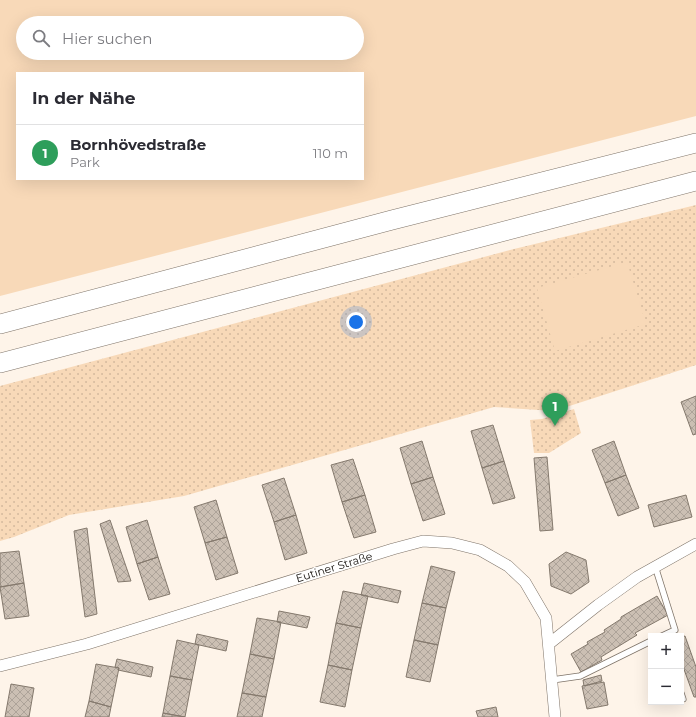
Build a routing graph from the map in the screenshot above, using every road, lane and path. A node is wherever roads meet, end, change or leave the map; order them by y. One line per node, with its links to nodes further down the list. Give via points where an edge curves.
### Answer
1 (696, 143): 3 (highway)
2 (696, 181): 4 (highway)
3 (0, 324)
4 (0, 363)
5 (696, 544): 6 (street)
6 (655, 566): 7 (lane, via 675,630); 9 (street, via 598,605)
7 (668, 633)
8 (648, 642): 11 (lane, via 580,676)
9 (550, 643): 10 (street, Eutiner Straße, via 546,618 538,601 525,582 508,566 480,550 452,543 423,541 87,644); 11 (street, Eutiner Straße)
10 (0, 666)
11 (552, 680): 12 (street, Eutiner Straße)
12 (555, 717)

